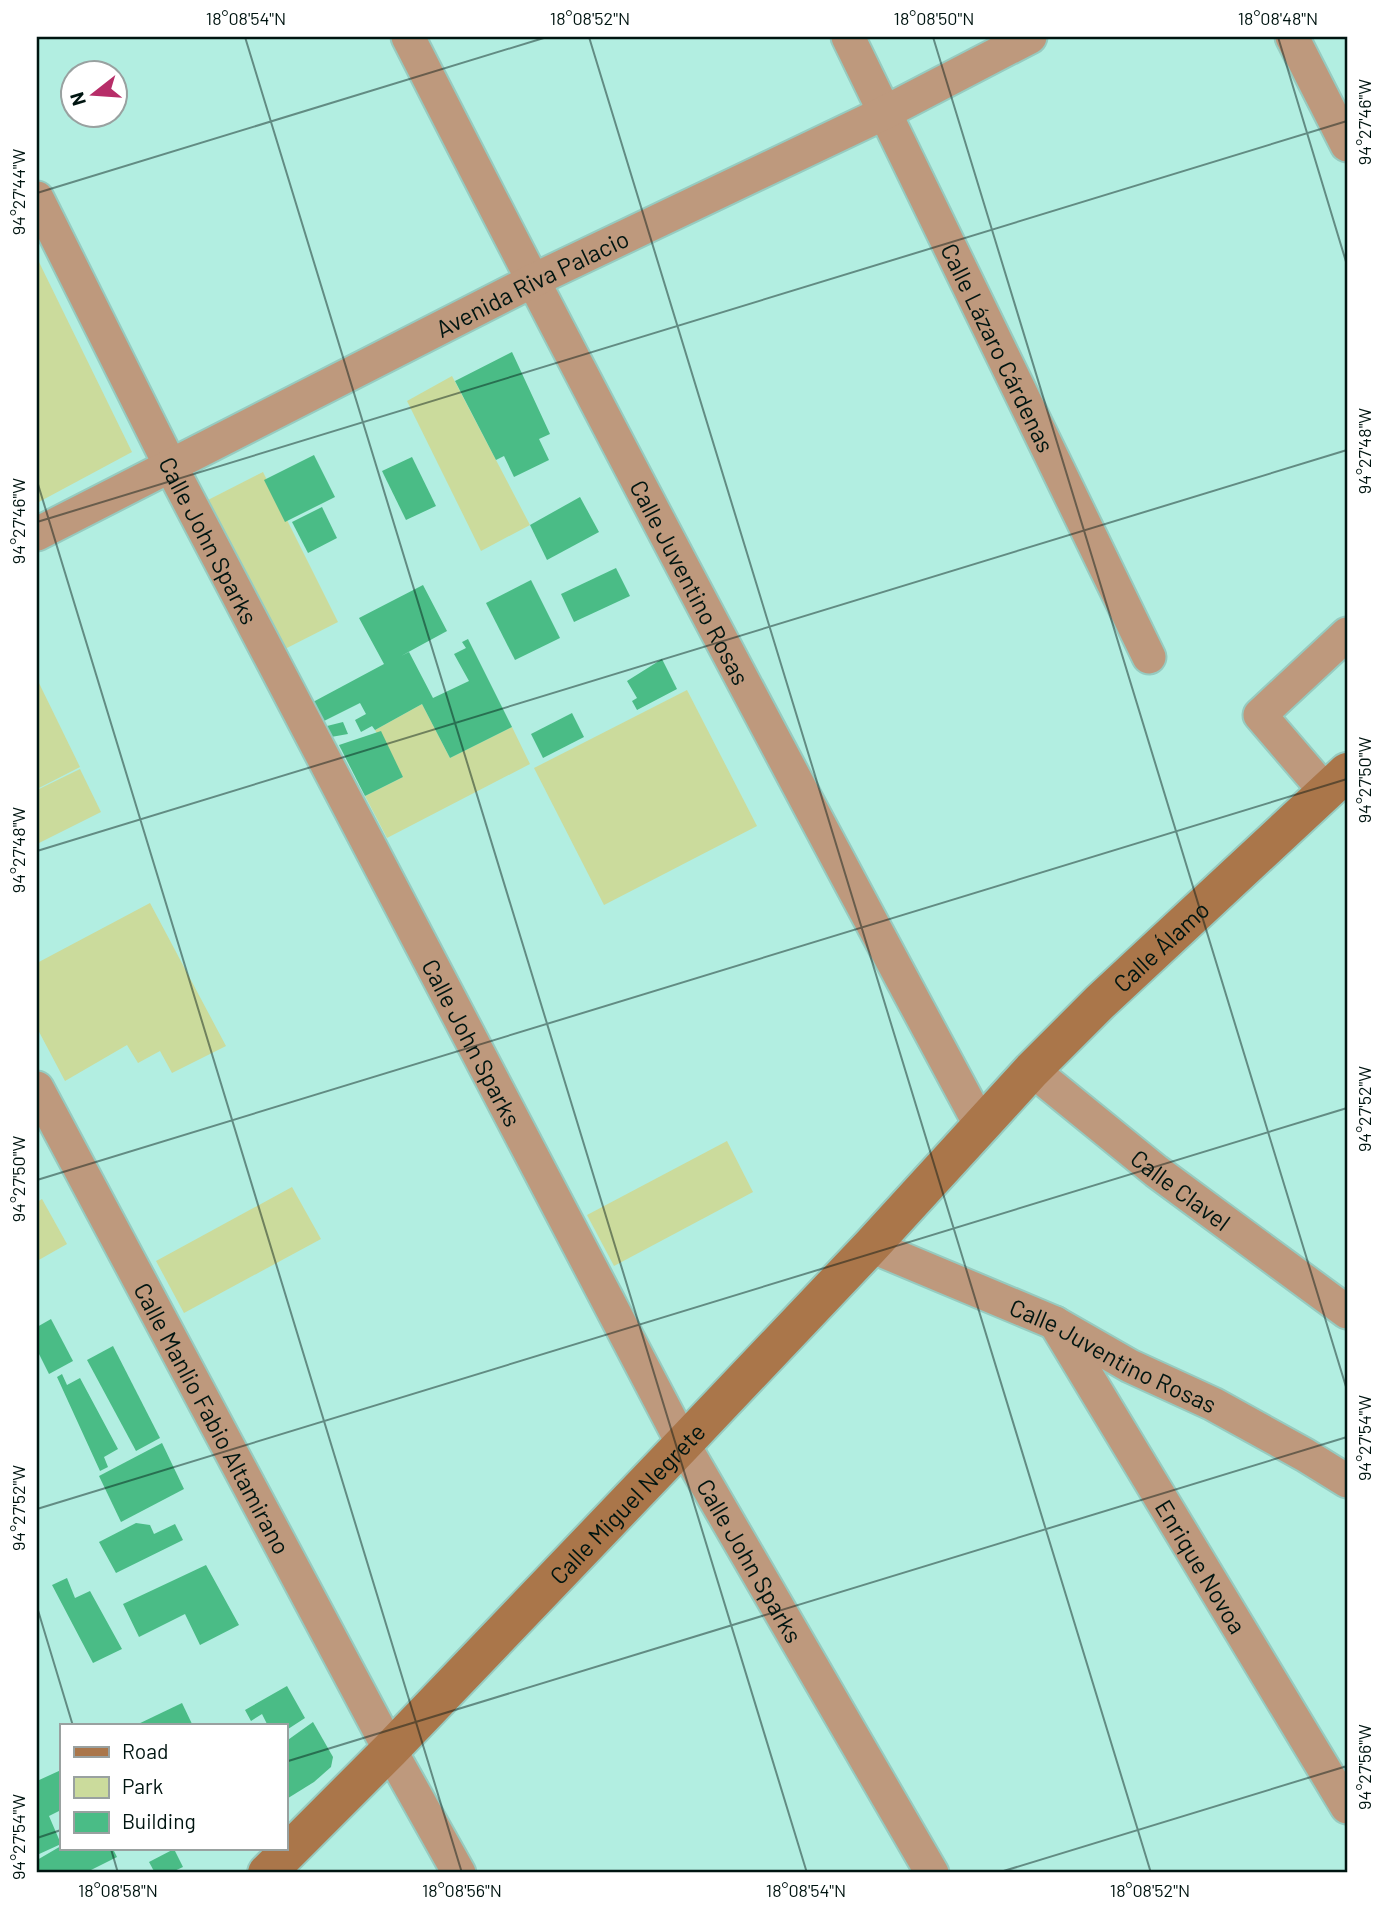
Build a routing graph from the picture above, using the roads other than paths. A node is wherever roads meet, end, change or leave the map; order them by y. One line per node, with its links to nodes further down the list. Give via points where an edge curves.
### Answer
1 (408, 37): 8 (street, Calle Juventino Rosas)
2 (848, 37): 5 (street, Calle Lázaro Cárdenas)
3 (1030, 37): 5 (street, Avenida Riva Palacio)
4 (1292, 37): 6 (street)
5 (884, 113): 8 (street, Avenida Riva Palacio); 12 (street, Calle Lázaro Cárdenas)
6 (1347, 145)
7 (37, 198): 9 (street, Calle John Sparks)
8 (532, 281): 9 (street, Avenida Riva Palacio); 16 (street, Calle Juventino Rosas)
9 (170, 465): 10 (street, Avenida Riva Palacio); 20 (street, Calle John Sparks)
10 (37, 534)
11 (1347, 634): 13 (street, via 1260,715)
12 (1149, 657)
13 (1337, 782): 14 (main road, Calle Álamo)
14 (1032, 1070): 16 (main road, Calle Álamo); 18 (street, Calle Clavel, via 1156,1171)
15 (37, 1088): 22 (street, Calle Manlio Fabio Altamirano)
16 (981, 1126): 17 (main road, Calle Miguel Negrete)
17 (871, 1246): 19 (street, Calle Juventino Rosas); 20 (main road, Calle Miguel Negrete)
18 (1343, 1301)
19 (1055, 1323): 21 (street, Calle Juventino Rosas, via 1130,1366 1213,1404); 23 (street, Enrique Novoa)
20 (683, 1444): 22 (main road, Calle Miguel Negrete); 26 (street, Calle John Sparks)
21 (1347, 1481)
22 (390, 1749): 24 (main road, Calle Miguel Negrete); 25 (street, Calle Manlio Fabio Altamirano)
23 (1347, 1807)
24 (267, 1873)
25 (459, 1873)
26 (932, 1873)

